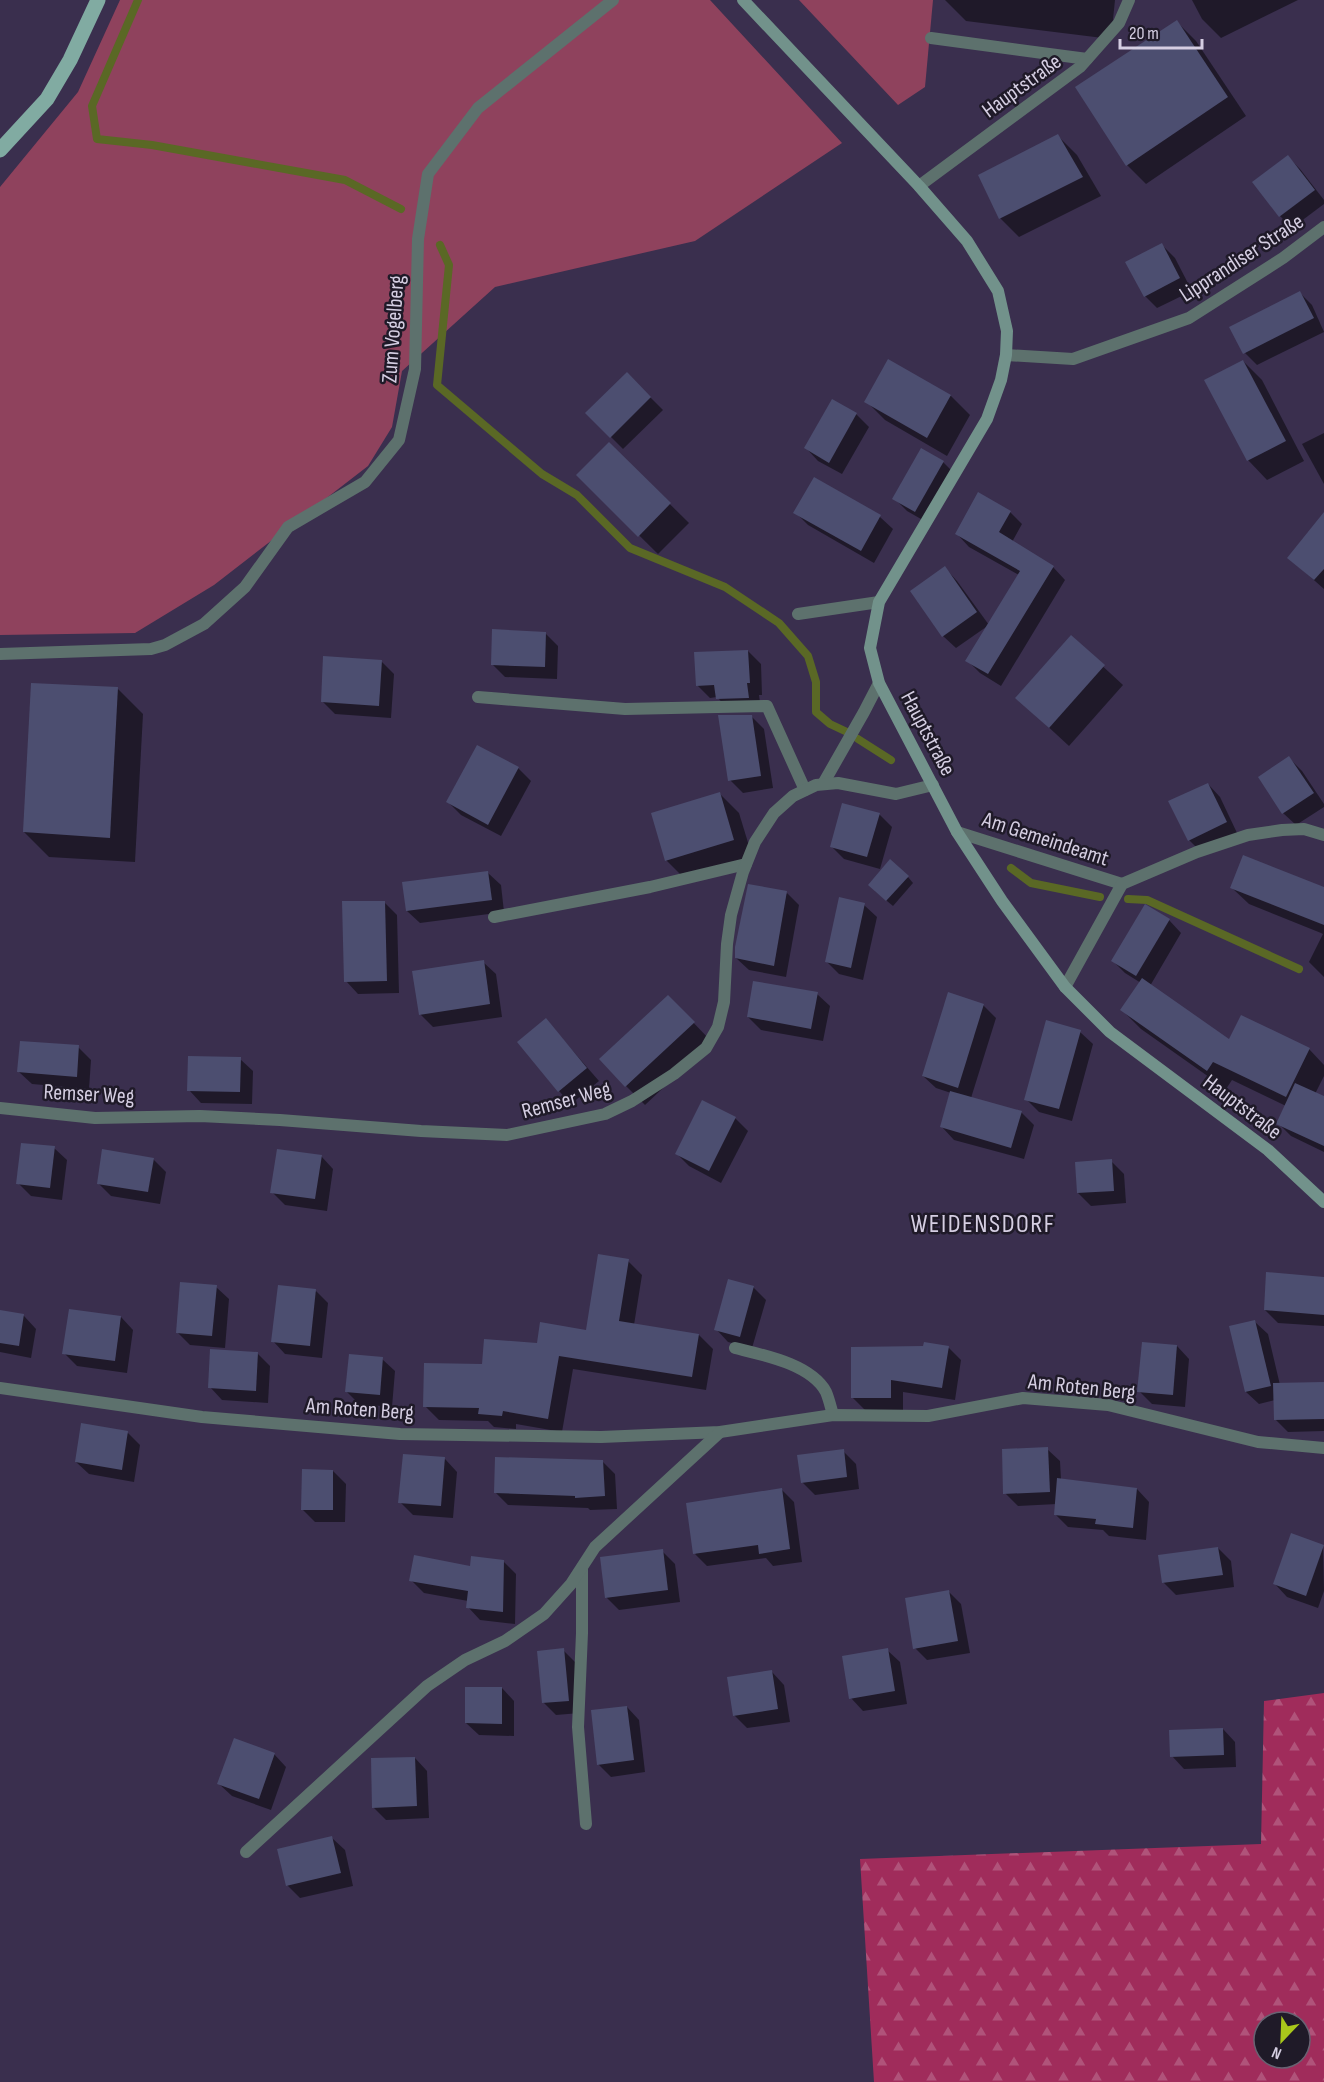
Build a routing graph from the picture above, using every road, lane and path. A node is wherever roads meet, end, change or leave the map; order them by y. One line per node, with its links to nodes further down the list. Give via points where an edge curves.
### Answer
1 (98, 0): 7 (main road, via 47,99)
2 (613, 0): 13 (street, Zum Vogelberg, via 478,108 428,174 418,239 415,369 399,440 365,482 288,527 245,587 204,624 165,645 151,649)
3 (743, 0): 8 (main road, Hauptstraße)
4 (1129, 0): 6 (street, Hauptstraße, via 1119,23)
5 (931, 38): 6 (street)
6 (1087, 59): 8 (street, Hauptstraße)
7 (0, 150)
8 (919, 186): 10 (main road, Hauptstraße, via 968,241 998,291 1007,331)
9 (1324, 227): 10 (street, Lipprandiser Straße, via 1189,318 1073,359)
10 (1006, 355): 11 (main road, Hauptstraße, via 987,418)
11 (879, 602): 12 (street); 14 (main road, Hauptstraße, via 870,648)
12 (798, 614)
13 (0, 654)
14 (879, 683): 16 (street); 17 (main road, Hauptstraße)
15 (478, 697): 18 (street, via 625,709 767,706)
16 (823, 784): 17 (street, Remser Weg, via 838,783 896,794); 18 (street, Remser Weg)
17 (933, 785): 19 (main road, Hauptstraße)
18 (805, 790): 21 (street, Remser Weg, via 774,813)
19 (957, 832): 22 (street, Am Gemeindeamt); 24 (main road, Hauptstraße)
20 (1324, 835): 22 (street, Am Gemeindeamt, via 1304,830 1248,835)
21 (746, 864): 23 (street); 25 (street, Remser Weg, via 731,915 718,1028 706,1048 674,1074 605,1114 507,1135 200,1116 95,1118)
22 (1122, 884): 24 (street, Am Gemeindeamt)
23 (494, 917)
24 (1065, 987): 26 (main road, Hauptstraße, via 1110,1032 1268,1150)
25 (0, 1108)
26 (1324, 1202)
27 (735, 1348): 29 (street, via 802,1370 826,1392)
28 (0, 1388): 30 (street, Am Roten Berg, via 202,1417 400,1434 601,1437)
29 (833, 1415): 30 (street, Am Roten Berg); 31 (street, Am Roten Berg, via 928,1416 1023,1398 1108,1405 1258,1442)
30 (720, 1432): 32 (street, via 595,1547)
31 (1324, 1448)
32 (582, 1568): 33 (street, via 578,1727); 34 (street, via 544,1614 427,1686)
33 (586, 1824)
34 (246, 1852)

